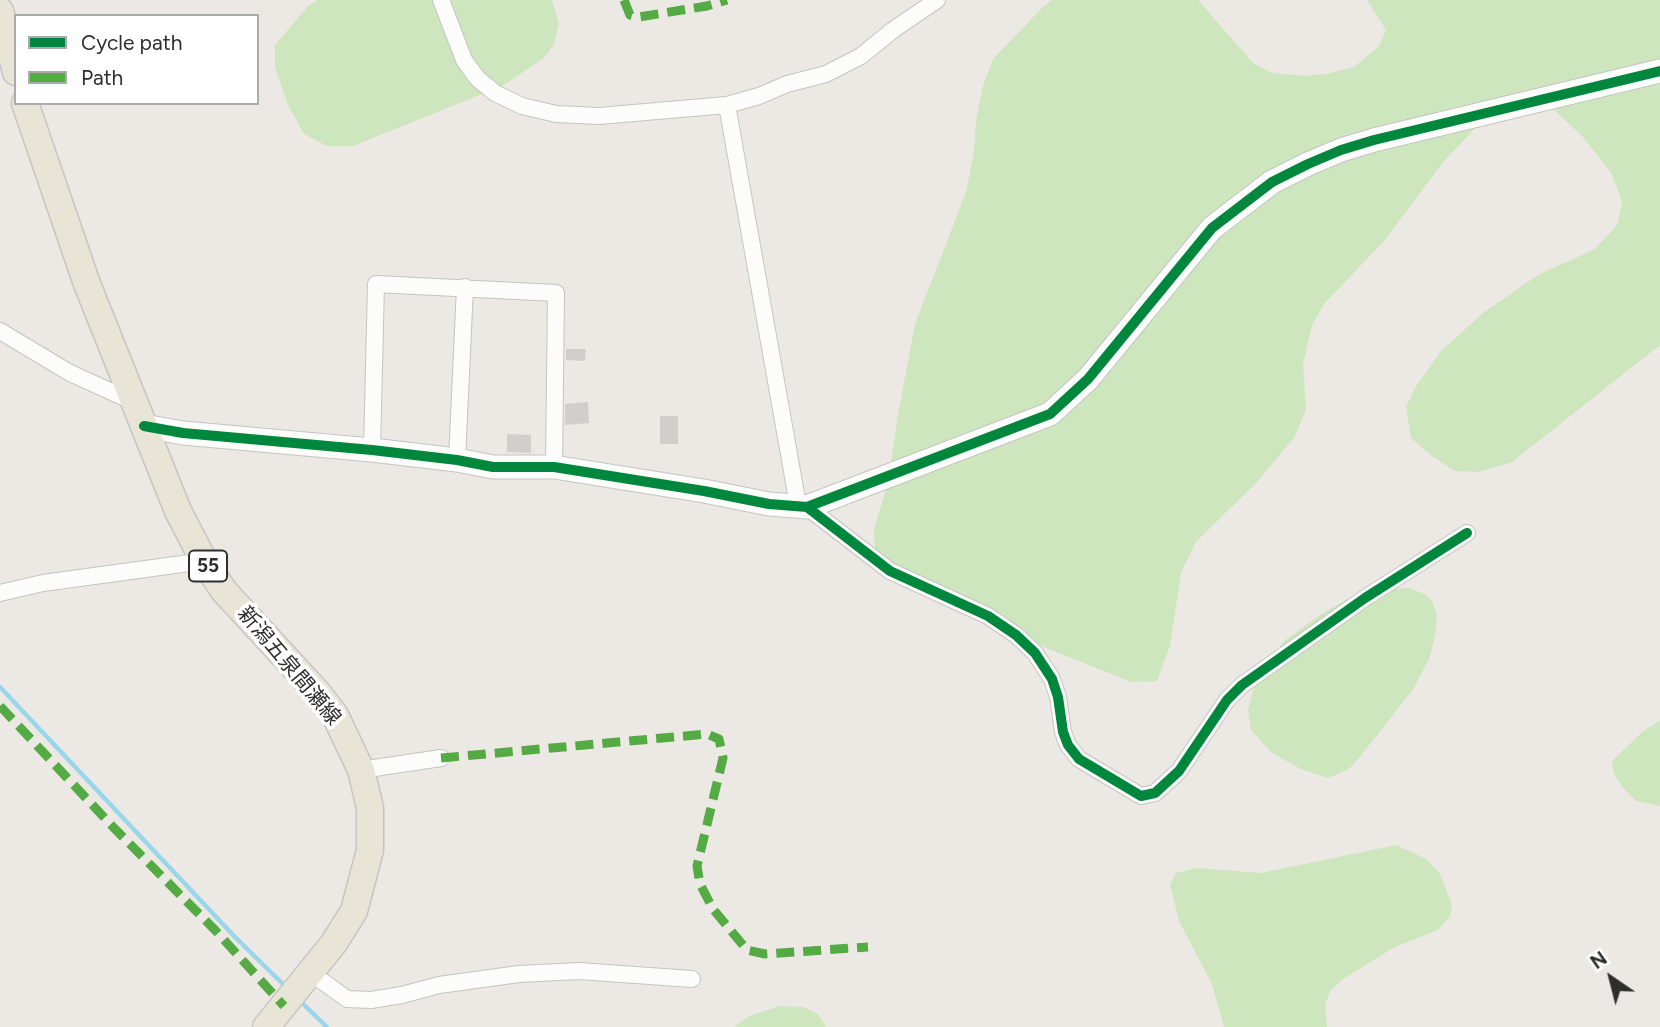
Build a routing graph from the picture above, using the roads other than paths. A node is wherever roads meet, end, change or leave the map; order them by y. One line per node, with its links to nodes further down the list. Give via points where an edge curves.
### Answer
1 (441, 0): 7 (street, via 464,60 477,78 522,106 555,114 599,116)
2 (937, 0): 7 (street, via 861,56 826,74)
3 (0, 11): 4 (main road)
4 (14, 64)
5 (1660, 71): 14 (street, via 1374,140 1272,182 1212,228 1088,379 1050,414)
6 (26, 105): 10 (main road, 新潟五泉間瀬線 / 55, via 82,271)
7 (727, 105): 14 (street)
8 (465, 287): 11 (street, via 376,284); 12 (street); 13 (street, via 556,293)
9 (0, 331): 10 (street)
10 (139, 414): 11 (street, via 183,433); 16 (main road, 新潟五泉間瀬線 / 55, via 178,511)
11 (372, 450): 12 (street)
12 (457, 460): 13 (street, via 493,467)
13 (554, 467): 14 (street)
14 (803, 506): 15 (street, via 890,570 988,616 1016,635 1052,679 1068,745 1079,759 1141,796 1155,793 1179,771 1242,685 1365,598)
15 (1468, 533)
16 (204, 561): 17 (street); 19 (main road, 新潟五泉間瀬線 / 55, via 224,591 335,715)
17 (0, 593)
18 (440, 758): 19 (street)
19 (361, 769): 21 (main road, 新潟五泉間瀬線 / 55, via 370,808 370,850 354,911)
20 (692, 979): 21 (street, via 579,971 519,974 371,1000 346,999)
21 (300, 987): 22 (main road, 新潟五泉間瀬線 / 55)
22 (267, 1027)

